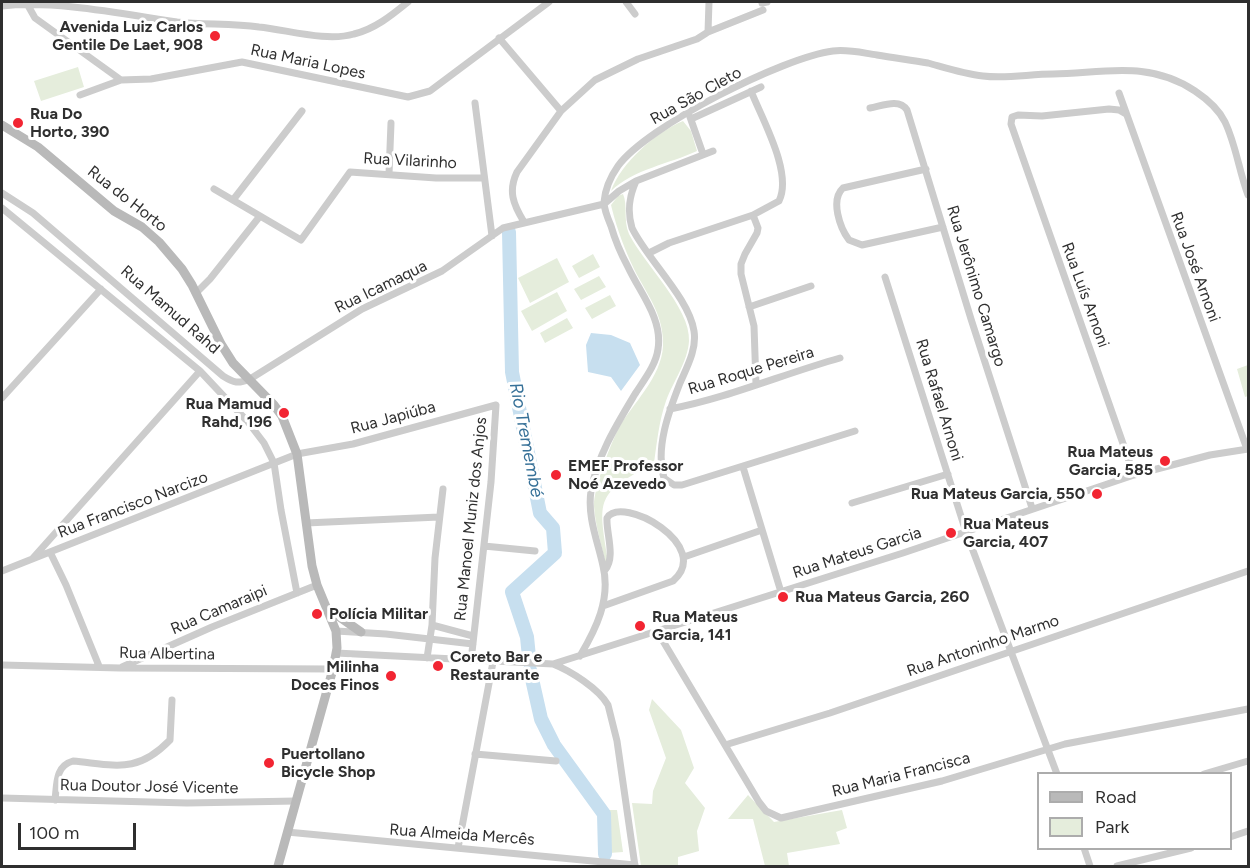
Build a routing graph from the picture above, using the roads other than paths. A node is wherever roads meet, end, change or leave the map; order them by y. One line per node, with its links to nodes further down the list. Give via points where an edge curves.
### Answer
1 (26, 2): 2 (street, via 54,2 193,24 258,26 343,37 381,22); 7 (street); 11 (street, via 35,18)
2 (408, 2)
3 (549, 2): 10 (street, Rua Maria Lopes)
4 (626, 2): 8 (street)
5 (709, 2): 9 (street)
6 (764, 5): 9 (street)
7 (2, 6)
8 (635, 14)
9 (708, 32): 19 (street, via 610,71)
10 (499, 38): 11 (street, Rua Maria Lopes, via 430,91 408,97 242,62 151,79); 19 (street)
11 (120, 80): 15 (street, Rua Maria Lopes)
12 (761, 87): 13 (street, Rua São Cleto)
13 (751, 91): 21 (street, Rua São Cleto); 36 (street, via 778,158 784,185 779,201)
14 (1119, 93): 20 (street, Rua José Arnoni)
15 (80, 95)
16 (475, 103): 28 (street)
17 (870, 108): 26 (street, Rua Jerônimo Camargo, via 897,103 904,106)
18 (303, 111): 33 (street)
19 (561, 111): 38 (street, via 513,180 513,202)
20 (1126, 114): 55 (street, Rua José Arnoni); 60 (street, Rua Luís Arnoni, via 1109,109 1018,115 1012,117 1011,124)
21 (689, 116): 25 (street); 32 (street, Rua São Cleto, via 761,76 833,51 911,60 984,76 1155,72 1180,82 1213,105 1226,125); 34 (street, Rua São Cleto, via 645,141 624,159 611,178)
22 (391, 123): 27 (street)
23 (2, 125): 45 (main road, Rua do Horto, via 39,147 114,211 151,235 171,255)
24 (713, 150): 25 (street)
25 (703, 154): 29 (street)
26 (926, 169): 39 (street, Rua Jerônimo Camargo); 39 (street, via 843,188 837,198 840,221 849,240 862,245)
27 (389, 174): 28 (street, Rua Vilarinho); 37 (street, Rua Vilarinho, via 348,174 301,240)
28 (484, 178): 40 (street)
29 (636, 181): 34 (street); 41 (street, via 630,194 630,219)
30 (214, 189): 33 (street)
31 (2, 193): 49 (street, Rua Mamud Rahd, via 33,213 223,376 240,384)
32 (1248, 195)
33 (233, 200): 37 (street)
34 (604, 204): 38 (street, Rua Icamaqua); 73 (street, via 627,266 657,325 659,348 611,436 591,488 592,524)
35 (2, 208): 44 (street, Rua Mamud Rahd)
36 (753, 215): 41 (street, via 669,243); 46 (street, via 757,233 741,264)
37 (260, 216): 45 (street)
38 (524, 222): 40 (street, Rua Icamaqua)
39 (943, 226): 63 (street, Rua Jerônimo Camargo)
40 (492, 236): 49 (street, Rua Icamaqua, via 442,271 362,309)
41 (649, 254): 53 (street, via 686,309 694,333 692,355)
42 (885, 277): 59 (street, Rua Rafael Arnoni)
43 (811, 286): 46 (street)
44 (100, 289): 48 (street, Rua Mamud Rahd); 51 (street)
45 (196, 293): 49 (main road, Rua do Horto, via 221,344 240,372)
46 (749, 307): 50 (street, via 756,336)
47 (840, 358): 50 (street, Rua Roque Pereira)
48 (200, 371): 57 (street, Rua Mamud Rahd, via 248,422); 72 (street)
49 (250, 379): 56 (main road, via 282,416)
50 (756, 384): 53 (street, Rua Roque Pereira)
51 (2, 398)
52 (496, 405): 56 (street, Rua Japiúba, via 353,444); 68 (street, Rua Manoel Muniz dos Anjos)
53 (670, 409): 58 (street, via 662,454 662,471 668,482 682,485)
54 (855, 430): 58 (street)
55 (1248, 449): 60 (street, Rua Mateus Garcia)
56 (297, 454): 57 (street); 65 (main road)
57 (274, 463): 70 (street, Rua Francisco Narcizo); 78 (street, Rua Mamud Rahd)
58 (743, 467): 66 (street)
59 (948, 474): 62 (street); 67 (street, Rua Rafael Arnoni)
60 (1134, 476): 63 (street, Rua Mateus Garcia)
61 (443, 489): 64 (street)
62 (852, 503)
63 (1032, 508): 67 (street, Rua Mateus Garcia)
64 (440, 517): 65 (street); 81 (street)
65 (306, 523): 76 (main road)
66 (762, 530): 71 (street); 77 (street)
67 (966, 532): 77 (street, Rua Mateus Garcia); 87 (street, Rua Rafael Arnoni)
68 (484, 546): 69 (street); 86 (street, Rua Manoel Muniz dos Anjos)
69 (535, 551)
70 (50, 552): 72 (street, Rua Francisco Narcizo); 95 (street)
71 (684, 557): 73 (street, via 668,532 642,517 616,511 607,518 610,558); 79 (street, via 681,572 673,581)
72 (31, 560): 74 (street, Rua Francisco Narcizo)
73 (604, 570): 79 (street)
74 (2, 571)
75 (1248, 571): 87 (street, Rua Antoninho Marmo)
76 (317, 585): 78 (street); 80 (main road)
77 (781, 592): 83 (street, Rua Mateus Garcia)
78 (297, 593): 96 (street, Rua Camaraipi)
79 (603, 606): 89 (street)
80 (327, 608): 82 (main road); 84 (main road)
81 (432, 626): 85 (street); 86 (street, Rua Manoel Muniz dos Anjos)
82 (336, 631): 84 (street); 88 (main road)
83 (657, 631): 89 (street, Rua Mateus Garcia); 100 (street, Rua Maria Francisca)
84 (361, 632): 85 (street)
85 (429, 639): 86 (street); 90 (street)
86 (473, 640): 91 (street, Rua Manoel Muniz dos Anjos)
87 (1010, 651): 100 (street, Rua Antoninho Marmo); 101 (street, Rua Rafael Arnoni)
88 (336, 653): 90 (street, Rua Mateus Garcia); 97 (main road)
89 (580, 656): 93 (street, Rua Mateus Garcia)
90 (427, 658): 91 (street, Rua Mateus Garcia)
91 (471, 661): 92 (street, Rua Mateus Garcia)
92 (493, 662): 93 (street, Rua Mateus Garcia); 102 (street)
93 (553, 664): 116 (street, via 566,669 606,700 617,741)
94 (2, 665): 95 (street, Rua Albertina)
95 (99, 666): 96 (street, Rua Albertina)
96 (120, 668): 97 (street, Rua Albertina)
97 (333, 669): 109 (main road)
98 (172, 700): 108 (street, via 170,740 159,752 136,764 67,763 58,773)
99 (1248, 708): 101 (street, Rua Maria Francisca)
100 (725, 745): 101 (street, Rua Maria Francisca, via 759,802 766,811 781,818 942,781)
101 (1048, 748): 105 (street, Rua Rafael Arnoni)
102 (475, 754): 103 (street); 113 (street)
103 (556, 760)
104 (1248, 761): 106 (street)
105 (1056, 772)
106 (1211, 772)
107 (2, 798): 108 (street, Rua Doutor José Vicente)
108 (55, 800): 109 (street, Rua Doutor José Vicente)
109 (296, 801): 111 (main road)
110 (1248, 831): 112 (street)
111 (287, 832): 113 (street, Rua Almeida Mercês); 117 (main road)
112 (1232, 836)
113 (458, 848): 116 (street, Rua Almeida Mercês)
114 (1084, 850): 118 (street)
115 (1187, 850): 119 (street)
116 (635, 866)
117 (278, 867)
118 (1090, 867)
119 (1117, 867)

